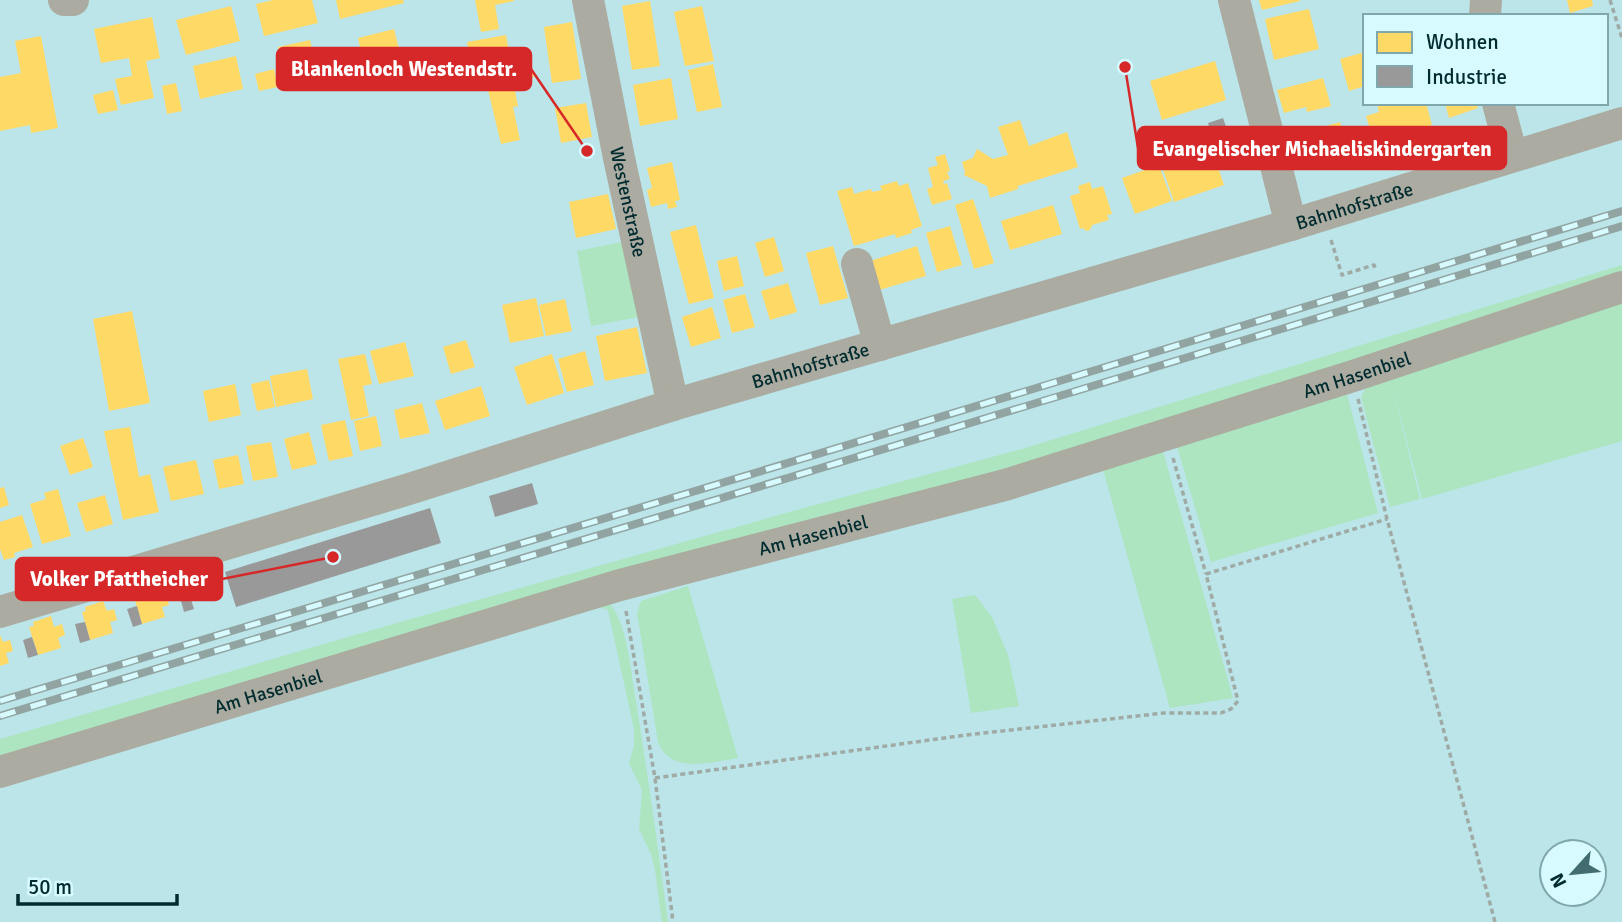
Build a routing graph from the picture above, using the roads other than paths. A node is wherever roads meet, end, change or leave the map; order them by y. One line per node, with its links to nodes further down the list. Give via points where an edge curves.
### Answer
1 (64, 0): 2 (street)
2 (73, 0)
3 (588, 0): 12 (street, Westenstraße)
4 (1234, 0): 8 (street)
5 (1499, 105): 7 (street)
6 (1622, 123): 7 (street, Bahnhofstraße)
7 (1513, 156): 8 (street, Bahnhofstraße)
8 (1291, 225): 11 (street, Bahnhofstraße)
9 (857, 264): 11 (street)
10 (1622, 287): 14 (street, Am Hasenbiel, via 964,496 620,585)
11 (880, 345): 12 (street, Bahnhofstraße)
12 (673, 405): 13 (street, Bahnhofstraße)
13 (0, 612)
14 (0, 772)

